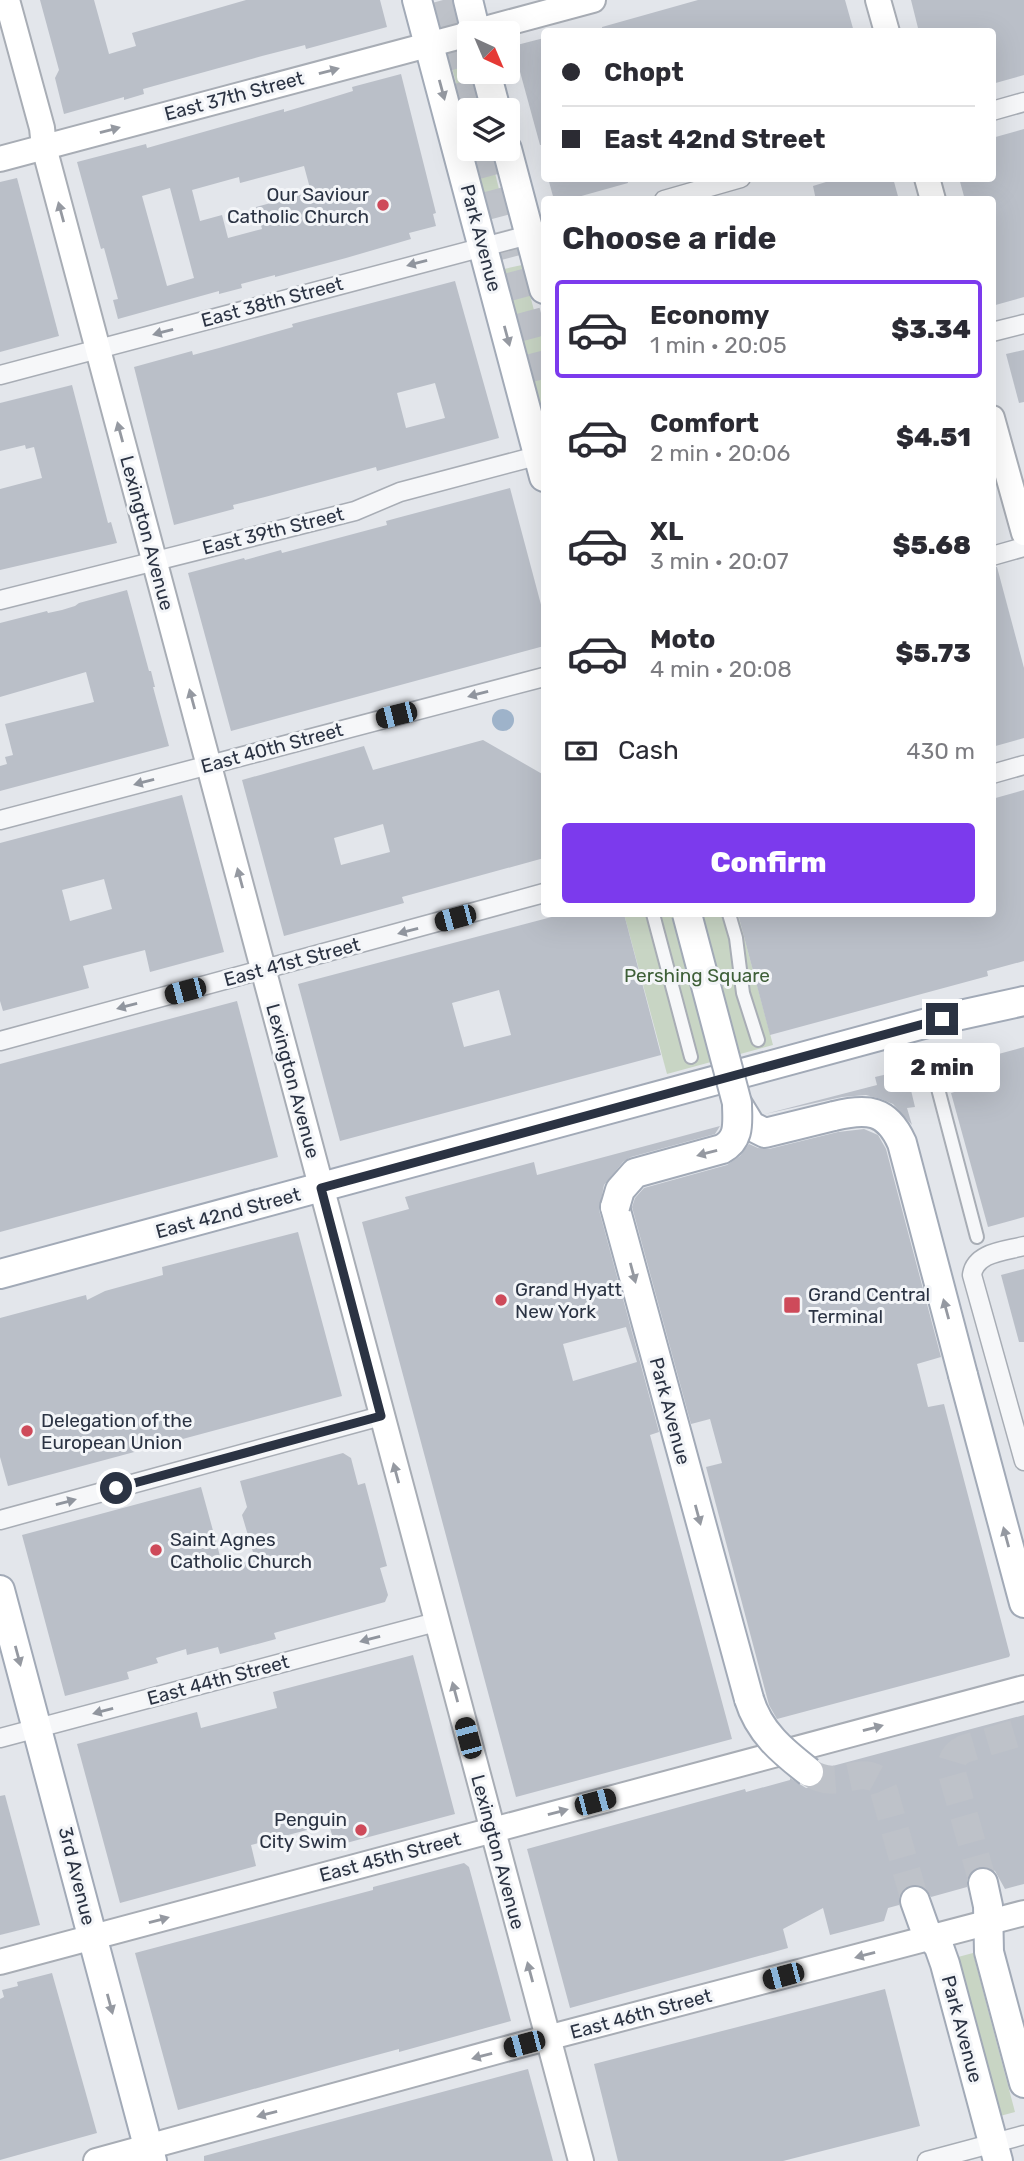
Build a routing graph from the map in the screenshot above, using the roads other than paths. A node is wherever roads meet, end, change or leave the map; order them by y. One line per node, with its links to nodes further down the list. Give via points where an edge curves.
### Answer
1 (7, 0): 13 (main road, Lexington Avenue)
2 (417, 0): 10 (main road, Park Avenue)
3 (468, 0): 6 (main road)
4 (593, 0): 7 (main road, East 37th Street)
5 (878, 0): 8 (main road)
6 (471, 21)
7 (517, 21)
8 (886, 28)
9 (457, 37): 10 (main road, East 37th Street)
10 (429, 44): 13 (main road, East 37th Street, one-way to 10); 19 (main road, Park Avenue, one-way to 19)
11 (1024, 102): 12 (street)
12 (996, 110)
13 (44, 147): 14 (main road, East 37th Street); 23 (main road, Lexington Avenue, one-way to 13)
14 (0, 159)
15 (511, 161): 18 (main road)
16 (727, 182): 17 (street)
17 (678, 196)
18 (537, 233): 19 (street, East 38th Street); 20 (main road)
19 (483, 246): 23 (street, East 38th Street, one-way to 23); 26 (main road, Park Avenue, one-way to 26)
20 (541, 265)
21 (1024, 324): 22 (street)
22 (996, 331)
23 (98, 349): 24 (street, East 38th Street); 31 (main road, Lexington Avenue, one-way to 23)
24 (0, 375)
25 (996, 432): 28 (main road)
26 (541, 458)
27 (541, 462): 31 (street, East 39th Street, via 401,492 355,511)
28 (1024, 533)
29 (1024, 547): 30 (street)
30 (996, 555)
31 (155, 560): 32 (street, East 39th Street); 34 (main road, Lexington Avenue, one-way to 31)
32 (0, 600)
33 (541, 678): 34 (street, East 40th Street, one-way to 34)
34 (210, 765): 37 (street, East 40th Street, one-way to 37); 42 (main road, Lexington Avenue, one-way to 34)
35 (1024, 765): 36 (street)
36 (996, 773)
37 (0, 821)
38 (541, 894): 42 (street, East 41st Street, one-way to 42)
39 (654, 917): 46 (street)
40 (688, 917): 48 (main road, Park Avenue, bridge)
41 (730, 917): 44 (street, via 743,993)
42 (264, 969): 45 (street, East 41st Street, one-way to 45); 49 (main road, Lexington Avenue)
43 (1024, 1001): 49 (main road, East 42nd Street, via 952,1016)
44 (758, 1040)
45 (0, 1041)
46 (691, 1057)
47 (931, 1062): 50 (street)
48 (737, 1103): 57 (main road, Park Avenue, one-way to 48, bridge, via 896,1129 875,1113 857,1112 765,1133 751,1126); 62 (main road, Park Avenue, one-way to 62, bridge, via 737,1129 730,1144 635,1173 620,1190 615,1207 753,1712 771,1740)
49 (321, 1188): 52 (main road, East 42nd Street); 53 (main road, Lexington Avenue)
50 (977, 1237)
51 (1024, 1246): 54 (street, via 981,1259 972,1275)
52 (0, 1274)
53 (381, 1416): 55 (street, one-way to 53); 58 (main road, Lexington Avenue, one-way to 53)
54 (1024, 1461)
55 (0, 1520)
56 (0, 1590): 60 (main road, 3rd Avenue, one-way to 60)
57 (1024, 1603)
58 (436, 1622): 60 (street, East 44th Street, one-way to 60); 63 (main road, Lexington Avenue, one-way to 58)
59 (1024, 1688): 63 (main road, East 45th Street, one-way to 59)
60 (37, 1729): 61 (street, East 44th Street); 69 (main road, 3rd Avenue)
61 (0, 1738)
62 (808, 1772)
63 (492, 1829): 69 (main road, East 45th Street, one-way to 63); 71 (main road, Lexington Avenue, one-way to 63)
64 (983, 1883): 67 (main road)
65 (915, 1901): 68 (main road, Park Avenue)
66 (1024, 1913): 67 (main road, East 46th Street)
67 (988, 1922): 68 (main road, East 46th Street); 72 (main road, via 989,1952)
68 (931, 1937): 71 (main road, East 46th Street, one-way to 71); 74 (main road, Park Avenue, via 945,1964)
69 (93, 1938): 70 (main road, East 45th Street); 75 (main road, 3rd Avenue, one-way to 75)
70 (0, 1962)
71 (548, 2038): 75 (main road, East 46th Street, one-way to 75); 77 (main road, Lexington Avenue)
72 (1024, 2083)
73 (1024, 2135): 74 (street)
74 (996, 2152): 78 (street)
75 (150, 2154): 76 (main road, East 46th Street)
76 (96, 2161)
77 (580, 2161)
78 (927, 2161)

